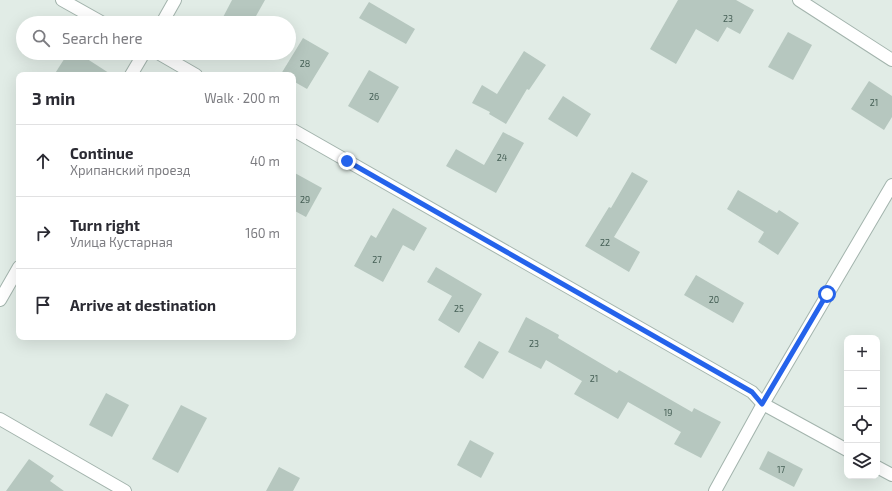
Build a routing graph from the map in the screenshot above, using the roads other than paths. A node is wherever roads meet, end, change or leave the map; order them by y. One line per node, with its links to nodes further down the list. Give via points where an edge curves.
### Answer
1 (62, 0): 4 (street)
2 (176, 0): 5 (street)
3 (798, 0): 8 (street)
4 (91, 16)
5 (166, 16)
6 (140, 60): 9 (street)
7 (170, 60): 10 (street)
8 (892, 60)
9 (133, 72)
10 (191, 72)
11 (296, 132): 15 (street, via 752,392)
12 (892, 185): 15 (street)
13 (16, 272): 14 (street)
14 (0, 300)
15 (762, 404): 17 (street); 21 (street)
16 (0, 419): 20 (street)
17 (844, 448)
18 (880, 469): 19 (street)
19 (892, 475)
20 (125, 491)
21 (715, 491)

